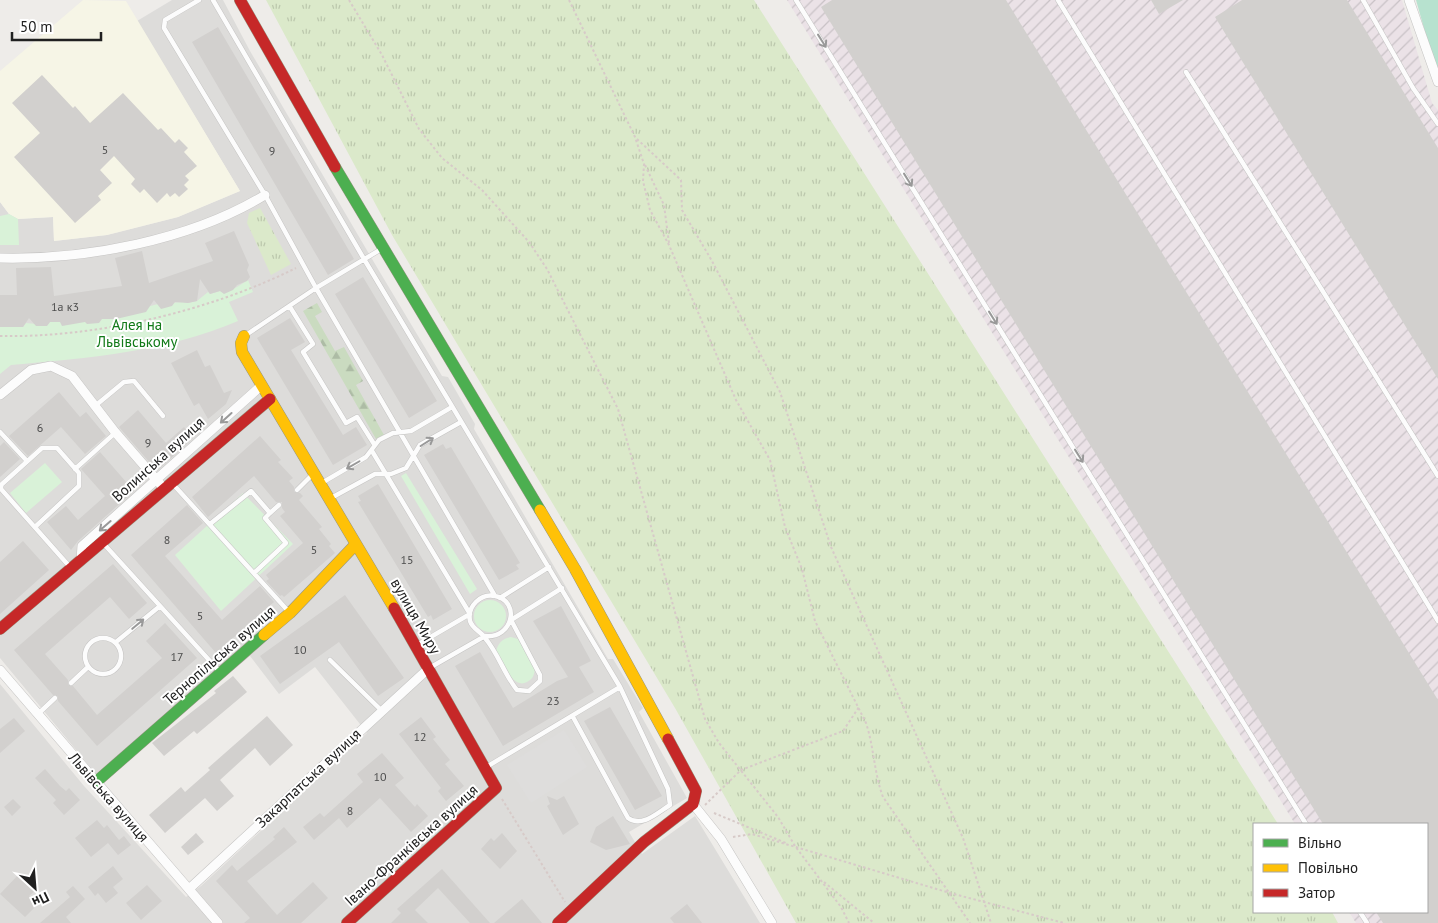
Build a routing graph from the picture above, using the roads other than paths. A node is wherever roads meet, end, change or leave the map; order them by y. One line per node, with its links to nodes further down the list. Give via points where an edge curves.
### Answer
1 (199, 0): 11 (lane, via 166,20 164,28)
2 (213, 0): 14 (lane)
3 (240, 0): 12 (street)
4 (796, 0): 76 (lane, one-way to 76)
5 (1058, 0): 56 (lane)
6 (1363, 0): 10 (lane, via 1413,88)
7 (1409, 0): 9 (street)
8 (1186, 72): 35 (lane)
9 (1438, 82)
10 (1438, 124)
11 (265, 195): 13 (street, via 241,209 180,233 107,250 22,259); 15 (lane)
12 (384, 248): 14 (lane); 75 (street, via 575,569 691,779 696,791)
13 (0, 258)
14 (364, 259): 15 (lane); 22 (lane)
15 (316, 288): 16 (lane); 27 (lane)
16 (290, 307): 17 (lane); 28 (lane, via 313,344 304,352 346,423 357,417)
17 (244, 336): 18 (street, вулиця Миру, via 242,352)
18 (262, 385): 20 (street, вулиця Миру); 36 (street, Волинська вулиця, one-way to 36)
19 (0, 395): 21 (street, via 31,370 51,366 72,376)
20 (270, 398): 33 (street, вулиця Миру); 36 (street, Волинська вулиця)
21 (95, 406): 23 (lane, via 124,382 134,381); 26 (street)
22 (452, 407): 24 (lane); 27 (lane, via 411,431)
23 (163, 416)
24 (462, 422): 30 (lane, one-way to 24, via 420,445); 47 (lane)
25 (0, 432): 31 (lane)
26 (115, 432): 32 (lane); 36 (street)
27 (400, 433): 28 (lane); 30 (lane)
28 (374, 444): 29 (lane)
29 (372, 451): 34 (lane); 37 (lane, one-way to 37)
30 (414, 455): 34 (lane, via 406,468); 51 (lane)
31 (27, 462): 32 (lane, via 42,448 57,448); 43 (lane, via 1,485 1,489)
32 (75, 469): 43 (lane, via 81,480 79,486)
33 (314, 473): 37 (street, вулиця Миру); 38 (lane)
34 (385, 474): 39 (lane, via 375,474); 54 (lane)
35 (1438, 476)
36 (165, 484): 42 (lane); 44 (street, Волинська вулиця); 46 (street, Волинська вулиця, one-way to 46, via 82,546)
37 (320, 484): 39 (street, вулиця Миру)
38 (297, 490)
39 (330, 499): 45 (street, вулиця Миру)
40 (279, 505): 41 (lane)
41 (270, 513): 42 (lane, via 251,491); 49 (lane, via 265,518 286,543)
42 (210, 524): 49 (lane)
43 (35, 527): 48 (lane)
44 (102, 542): 46 (street, Волинська вулиця); 52 (lane)
45 (356, 544): 53 (street, Тернопільська вулиця); 60 (street, вулиця Миру)
46 (82, 560): 48 (street, Волинська вулиця)
47 (549, 567): 50 (lane); 51 (lane)
48 (71, 568): 57 (street, Волинська вулиця)
49 (254, 573): 53 (lane)
50 (562, 588): 55 (lane); 67 (lane)
51 (498, 597): 54 (lane, via 488,596 476,601); 55 (lane, via 509,607)
52 (160, 606): 59 (lane, one-way to 52); 65 (lane)
53 (290, 613): 65 (street, Тернопільська вулиця)
54 (470, 614): 58 (lane, via 473,628); 60 (lane)
55 (511, 620): 58 (lane, via 505,631); 58 (lane, via 540,675 540,681 529,691 517,690)
56 (1438, 621)
57 (0, 629)
58 (484, 636): 63 (lane)
59 (116, 642): 62 (lane, via 104,638 90,643 85,654); 62 (lane, via 121,659 115,670 99,674)
60 (416, 646): 63 (street, вулиця Миру)
61 (330, 660): 69 (lane)
62 (88, 667): 66 (lane)
63 (429, 668): 69 (street, Закарпатська вулиця); 72 (street, вулиця Миру)
64 (0, 670): 70 (street, Львівська вулиця)
65 (220, 672): 73 (street, Тернопільська вулиця)
66 (71, 683)
67 (620, 687): 71 (lane); 71 (lane, via 668,789 670,805 641,823 628,818)
68 (55, 698): 70 (lane)
69 (382, 710): 77 (street, Закарпатська вулиця)
70 (38, 714): 73 (street, Львівська вулиця)
71 (573, 717): 72 (lane)
72 (486, 767): 74 (street, вулиця Миру)
73 (96, 782): 77 (street, Львівська вулиця)
74 (496, 788): 79 (street, Івано-Франківська вулиця)
75 (693, 804): 80 (street, via 644,842); 81 (street, via 721,839)
76 (1305, 823)
77 (189, 889): 78 (street, Львівська вулиця)
78 (218, 923)
79 (347, 923)
80 (558, 923)
81 (772, 923)

